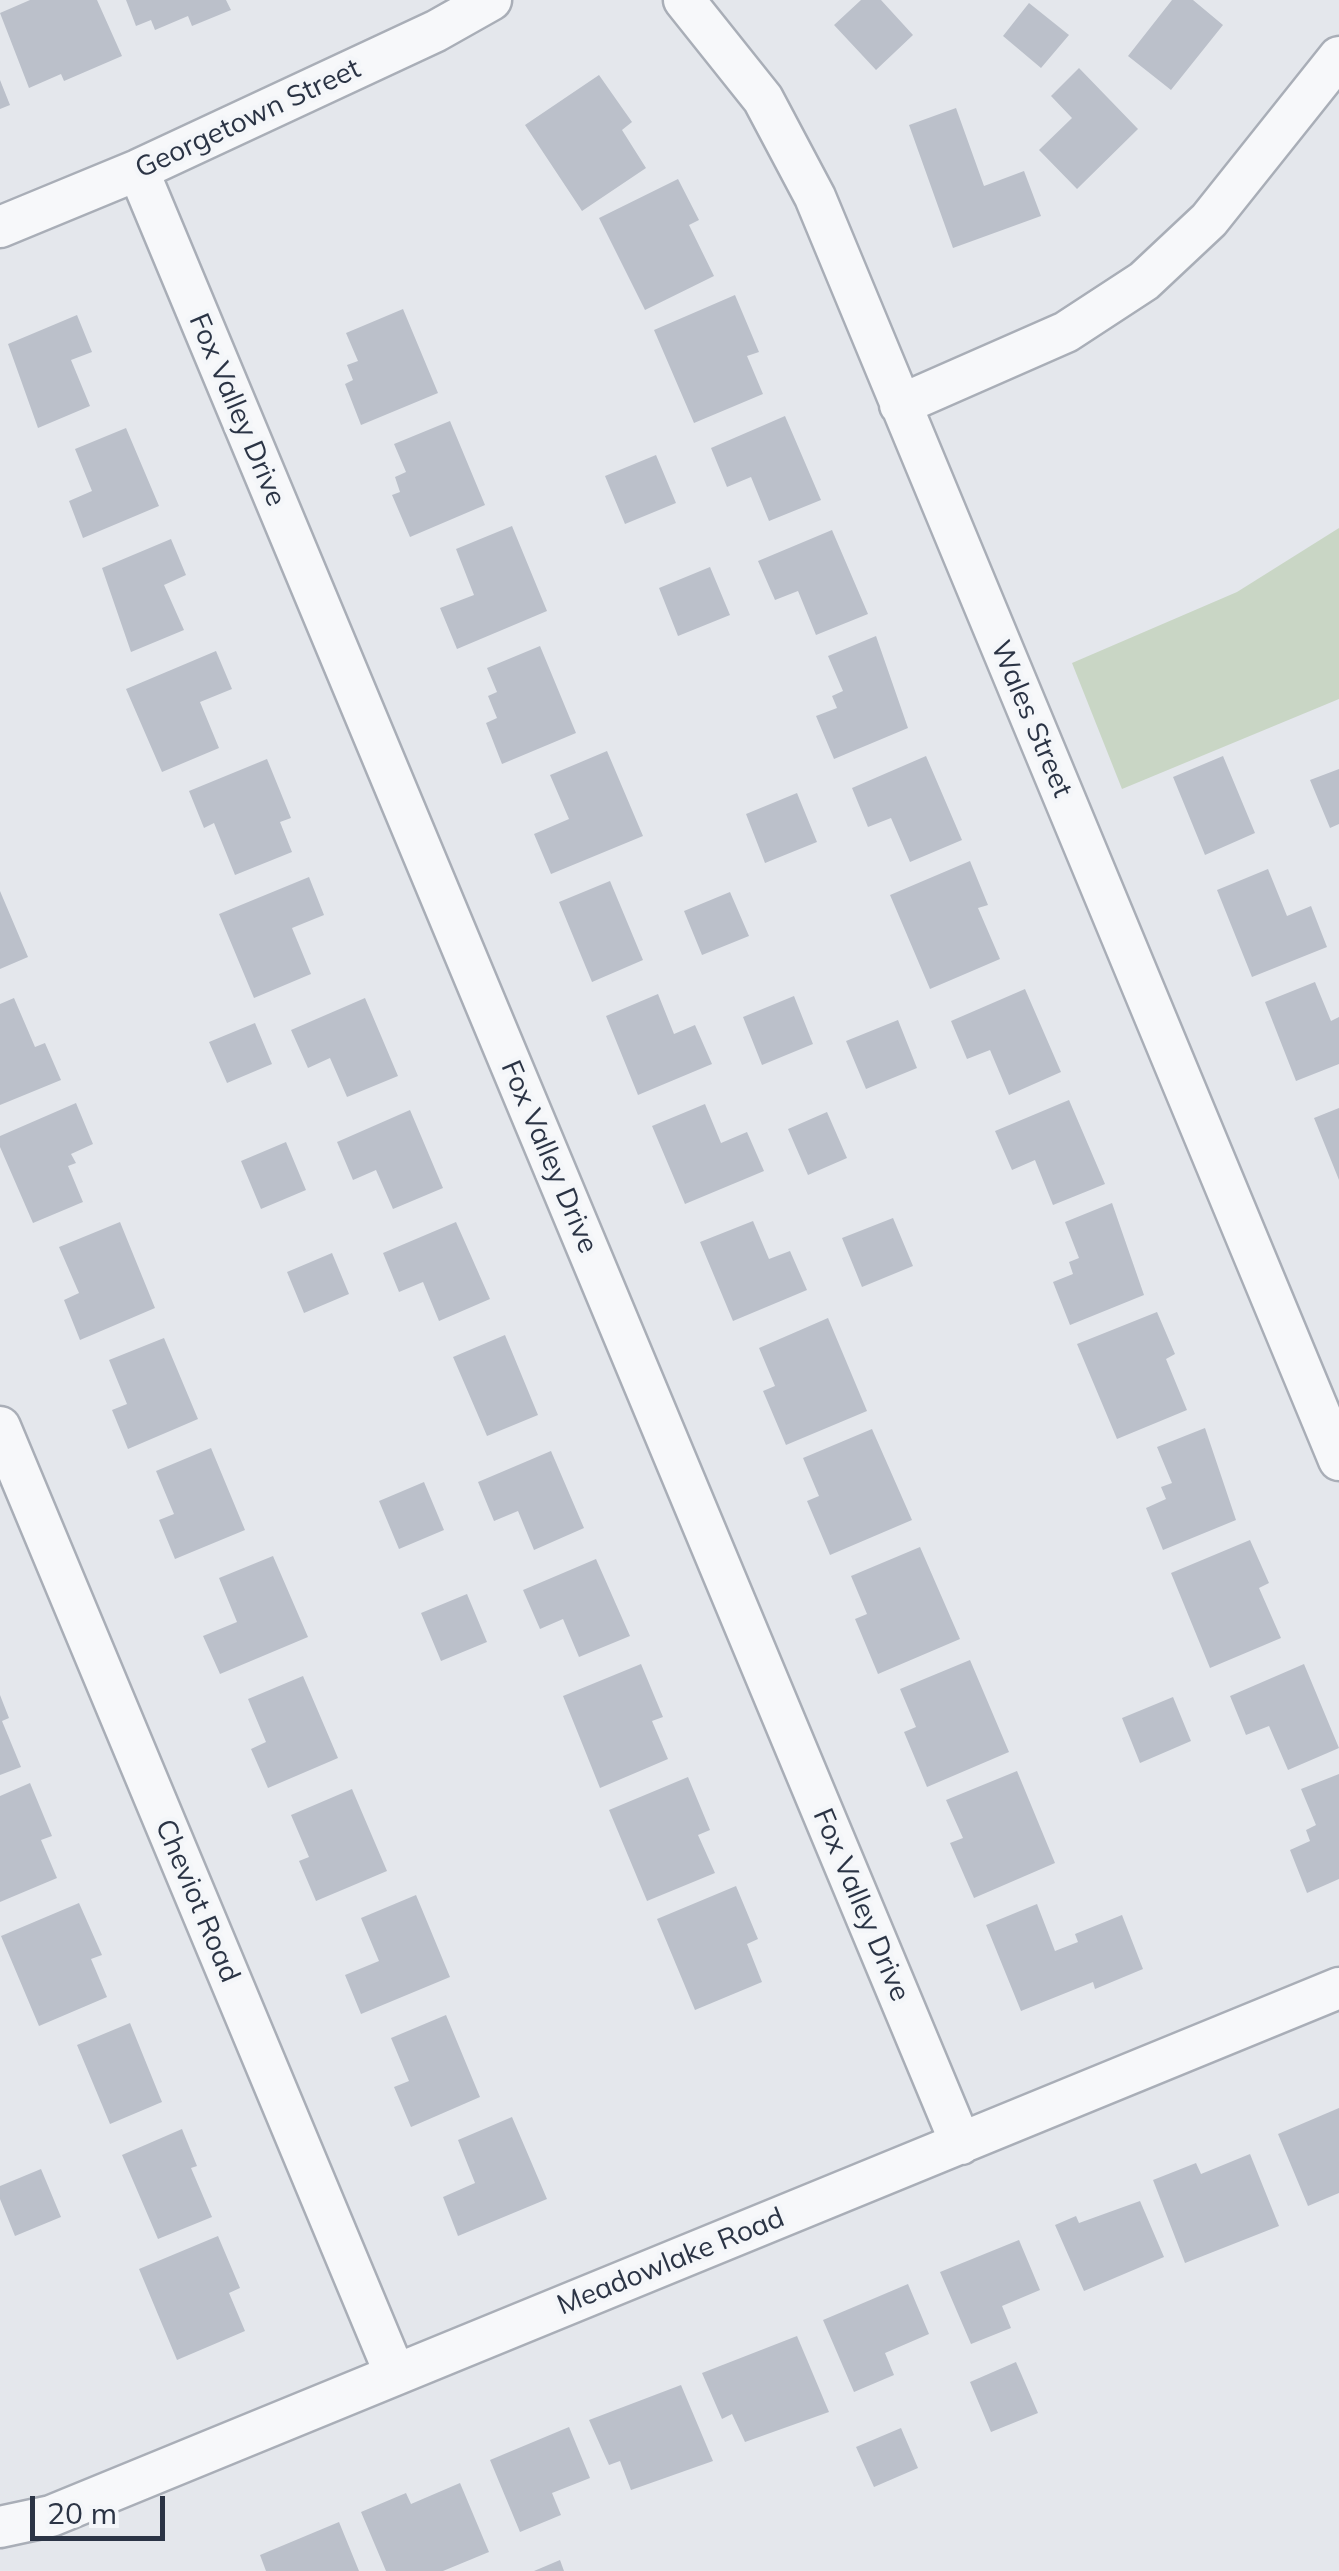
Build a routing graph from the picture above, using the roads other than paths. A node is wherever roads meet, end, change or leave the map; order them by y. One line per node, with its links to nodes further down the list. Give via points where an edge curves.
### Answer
1 (492, 0): 4 (street, Georgetown Street)
2 (684, 0): 6 (street, Wales Street, via 782,131)
3 (1339, 57): 6 (street, via 1210,220 1144,281 1066,332)
4 (138, 170): 5 (street, Georgetown Street); 10 (street, Fox Valley Drive)
5 (0, 227)
6 (900, 405): 8 (street, Wales Street)
7 (0, 1427): 11 (street, Cheviot Road)
8 (1339, 1460)
9 (1339, 1988): 10 (street, Meadowlake Road)
10 (961, 2144): 11 (street, Meadowlake Road)
11 (395, 2374): 12 (street, Meadowlake Road, via 51,2516)
12 (0, 2527)

